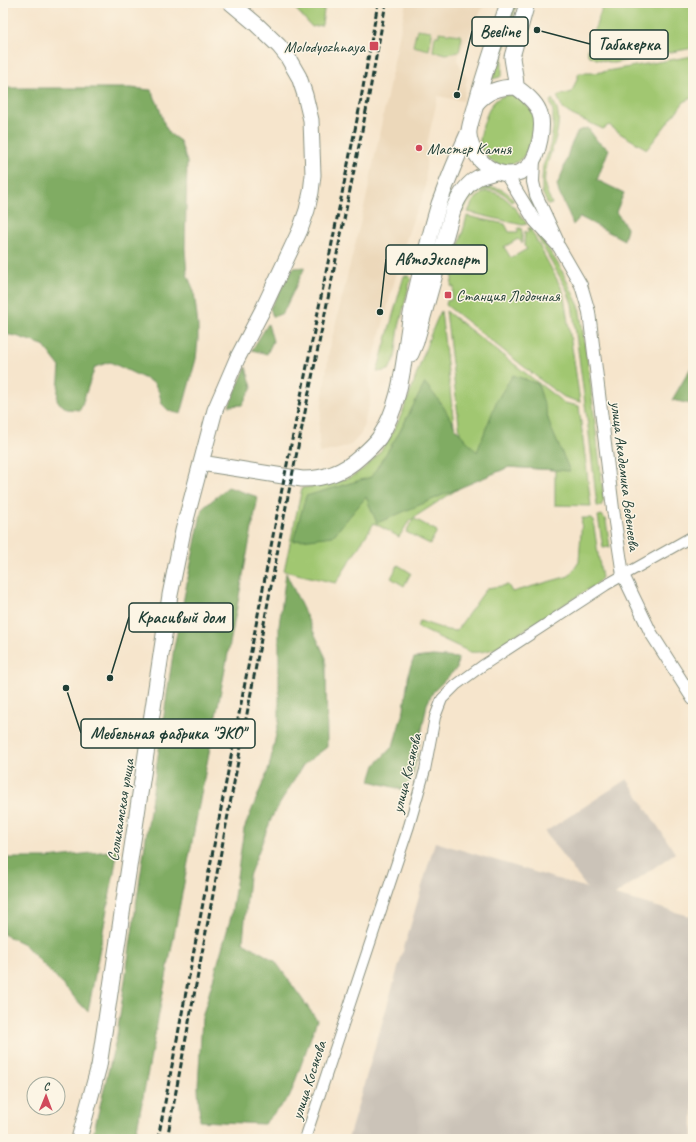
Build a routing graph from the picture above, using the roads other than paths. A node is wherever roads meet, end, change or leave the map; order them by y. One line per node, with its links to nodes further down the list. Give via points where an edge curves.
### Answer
1 (231, 3): 11 (main road, Соликамская улица, via 279,46 299,77 311,120 313,175 307,210 300,230 226,383 215,410)
2 (508, 3): 5 (main road)
3 (527, 3): 4 (main road, via 512,57)
4 (516, 87): 5 (main road, via 494,90 484,95); 7 (main road, via 533,102 540,113 541,132)
5 (476, 104): 6 (main road)
6 (468, 131): 8 (main road, via 476,154 487,167); 10 (main road, via 439,205 420,273)
7 (534, 159): 8 (main road, via 523,170); 9 (street, via 533,182 536,195)
8 (501, 173): 9 (street, via 535,221); 10 (main road, via 479,177 456,201 416,342)
9 (559, 247): 13 (street, улица Академика Веденеева, via 581,285 589,312)
10 (403, 372): 11 (main road, via 394,406 379,438 355,462 333,474 302,479)
11 (201, 463): 15 (main road, Соликамская улица, via 170,595 99,1066)
12 (693, 536): 13 (street, улица Косякова)
13 (623, 575): 14 (street, улица Академика Веденеева, via 651,633); 16 (street, улица Косякова, via 482,666 442,699 435,717 425,770 409,826)
14 (693, 699)
15 (79, 1139)
16 (305, 1139)

